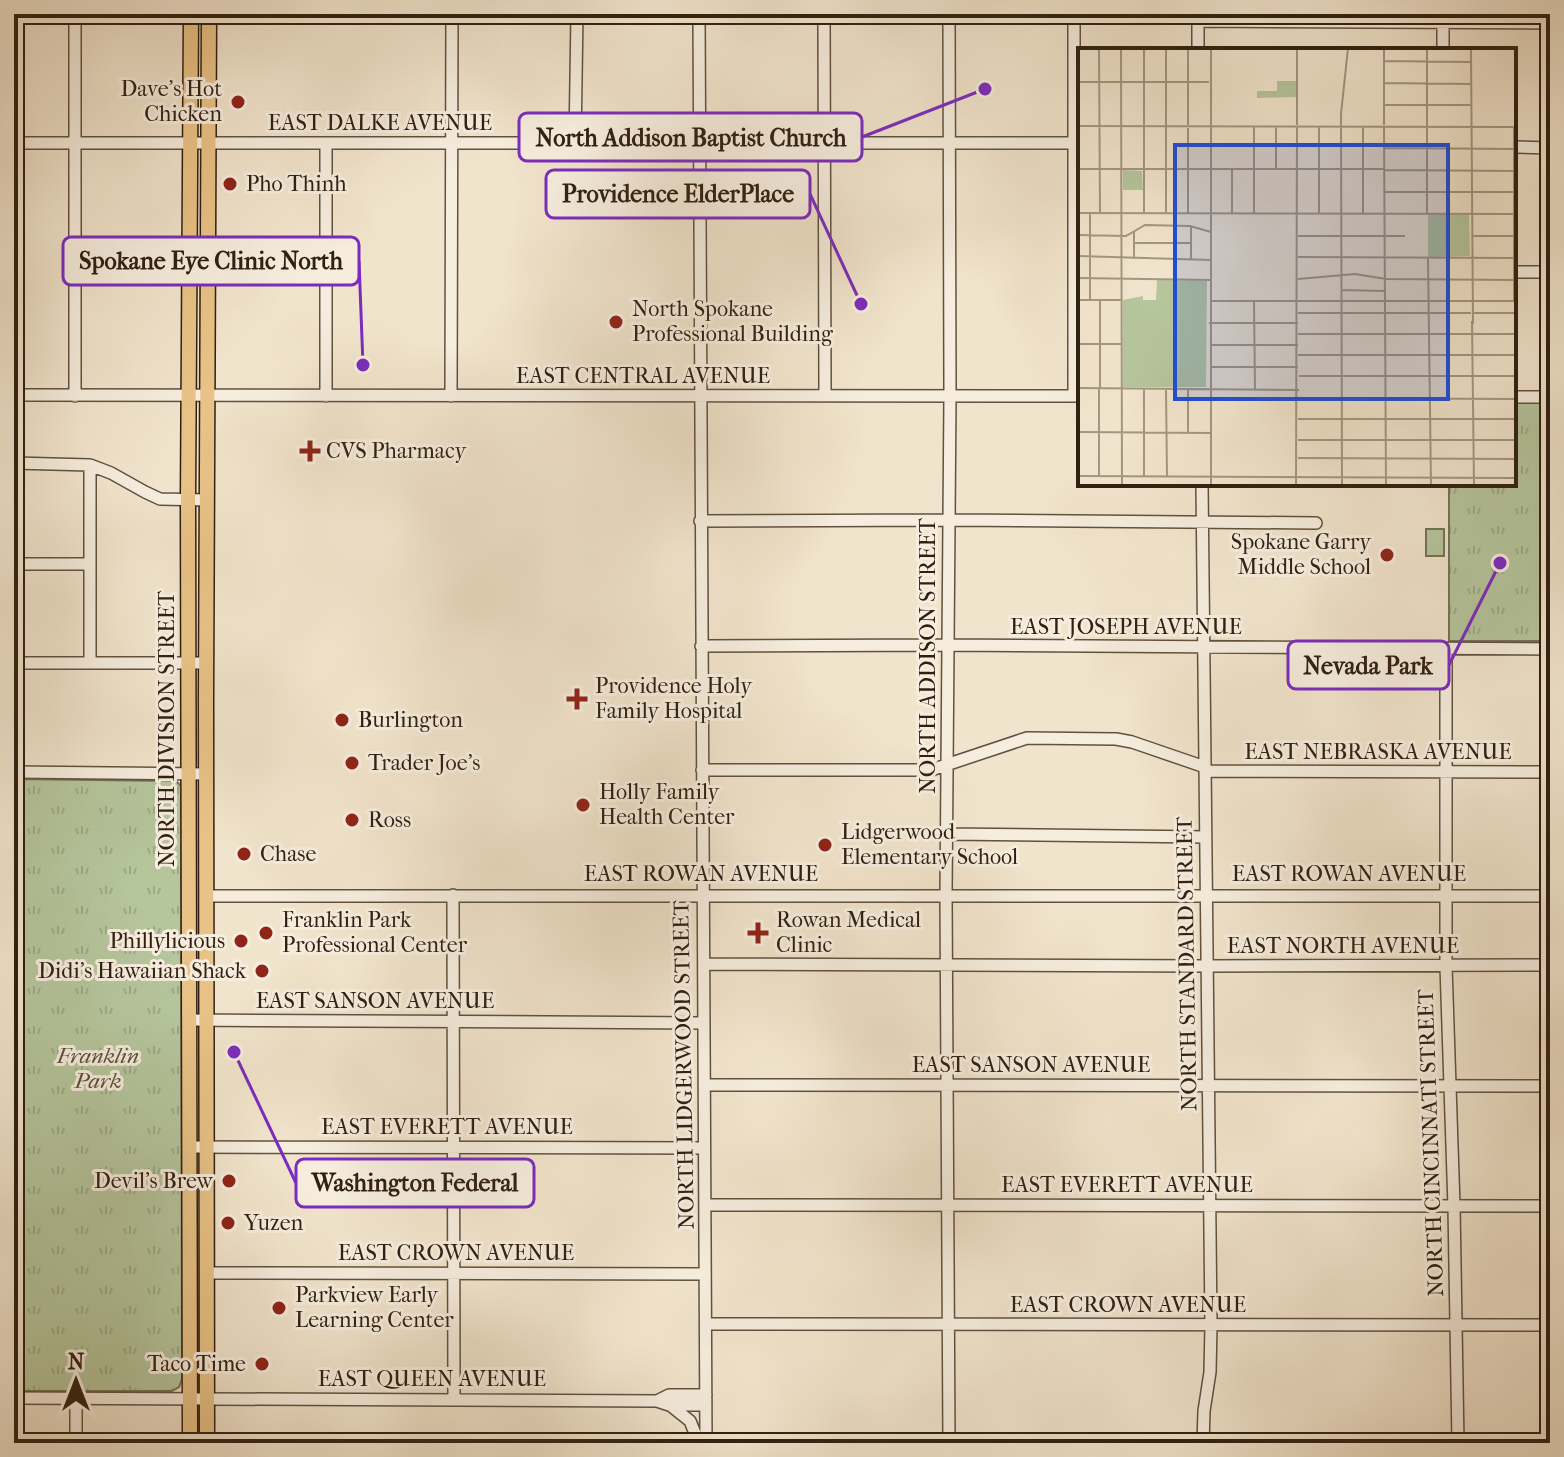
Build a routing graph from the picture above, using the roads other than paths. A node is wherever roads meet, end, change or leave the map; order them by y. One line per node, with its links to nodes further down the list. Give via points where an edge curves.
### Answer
1 (75, 14): 16 (street)
2 (191, 14): 17 (main road, NORTH DIVISION STREET)
3 (209, 14): 18 (main road, NORTH DIVISION STREET)
4 (452, 14): 20 (street)
5 (577, 14): 21 (street)
6 (699, 14): 22 (street, NORTH LIDGERWOOD STREET)
7 (824, 14): 23 (street)
8 (949, 14): 24 (street, NORTH ADDISON STREET)
9 (1074, 14): 25 (street)
10 (1198, 17): 11 (street); 13 (street)
11 (1443, 18): 12 (street); 14 (street)
12 (1550, 23)
13 (1198, 48)
14 (1443, 48)
15 (14, 143): 16 (street, EAST DALKE AVENUE)
16 (75, 143): 17 (street, EAST DALKE AVENUE); 31 (street)
17 (190, 143): 18 (street, EAST DALKE AVENUE); 32 (main road, NORTH DIVISION STREET)
18 (208, 143): 19 (street, EAST DALKE AVENUE); 33 (main road, NORTH DIVISION STREET)
19 (326, 143): 20 (street, EAST DALKE AVENUE); 34 (street)
20 (451, 143): 21 (street, EAST DALKE AVENUE); 35 (street)
21 (575, 143): 22 (street, EAST DALKE AVENUE)
22 (700, 143): 23 (street, EAST DALKE AVENUE); 36 (street, NORTH LIDGERWOOD STREET)
23 (824, 143): 24 (street, EAST DALKE AVENUE); 37 (street)
24 (950, 143): 25 (street, EAST DALKE AVENUE); 38 (street, NORTH ADDISON STREET)
25 (1078, 143): 39 (street)
26 (1516, 147): 27 (street)
27 (1550, 148)
28 (1516, 272): 29 (street)
29 (1550, 272)
30 (14, 395): 31 (street, EAST CENTRAL AVENUE)
31 (75, 396): 32 (street, EAST CENTRAL AVENUE)
32 (189, 396): 33 (street, EAST CENTRAL AVENUE); 45 (main road, NORTH DIVISION STREET)
33 (206, 396): 34 (street, EAST CENTRAL AVENUE); 46 (main road, NORTH DIVISION STREET)
34 (326, 396): 35 (street, EAST CENTRAL AVENUE)
35 (451, 396): 36 (street, EAST CENTRAL AVENUE)
36 (700, 396): 37 (street, EAST CENTRAL AVENUE); 48 (street, NORTH LIDGERWOOD STREET)
37 (825, 396): 38 (street, EAST CENTRAL AVENUE)
38 (950, 396): 39 (street, EAST CENTRAL AVENUE); 47 (street, NORTH ADDISON STREET)
39 (1077, 396)
40 (1516, 397): 41 (street)
41 (1550, 397)
42 (14, 463): 43 (street)
43 (90, 465): 45 (street, via 153,496); 52 (street)
44 (1202, 486): 49 (street, NORTH STANDARD STREET)
45 (188, 500): 46 (street); 58 (main road, NORTH DIVISION STREET)
46 (207, 500): 61 (main road, NORTH DIVISION STREET)
47 (949, 520): 48 (street); 49 (street); 53 (street, NORTH ADDISON STREET)
48 (700, 521): 54 (street, NORTH LIDGERWOOD STREET)
49 (1202, 523): 50 (street); 55 (street, NORTH STANDARD STREET)
50 (1316, 523)
51 (14, 564): 52 (street)
52 (90, 564): 60 (street)
53 (947, 645): 54 (street, EAST JOSEPH AVENUE); 55 (street, EAST JOSEPH AVENUE); 62 (street, NORTH ADDISON STREET)
54 (701, 646): 64 (street, NORTH LIDGERWOOD STREET)
55 (1203, 647): 56 (street, EAST JOSEPH AVENUE); 63 (street, NORTH STANDARD STREET)
56 (1446, 649): 57 (street, EAST JOSEPH AVENUE); 66 (street, NORTH CINCINNATI STREET)
57 (1550, 649)
58 (189, 662): 60 (street); 61 (street); 68 (main road, NORTH DIVISION STREET)
59 (14, 663): 60 (street)
60 (90, 663)
61 (206, 663): 69 (main road, NORTH DIVISION STREET)
62 (947, 765): 63 (street, EAST NEBRASKA AVENUE, via 1027,738 1116,739); 64 (street, EAST NEBRASKA AVENUE, via 931,770); 70 (street, NORTH ADDISON STREET)
63 (1205, 769): 66 (street, EAST NEBRASKA AVENUE); 71 (street, NORTH STANDARD STREET)
64 (702, 770): 74 (street, NORTH LIDGERWOOD STREET)
65 (14, 772): 68 (street)
66 (1446, 772): 67 (street, EAST NEBRASKA AVENUE); 77 (street, NORTH CINCINNATI STREET)
67 (1550, 772)
68 (189, 774): 69 (street); 72 (main road, NORTH DIVISION STREET)
69 (207, 774): 76 (main road, NORTH DIVISION STREET)
70 (947, 834): 71 (street); 75 (street, NORTH ADDISON STREET)
71 (1206, 837): 79 (street, NORTH STANDARD STREET)
72 (189, 895): 76 (main road, EAST ROWAN AVENUE); 85 (main road, NORTH DIVISION STREET)
73 (453, 895): 74 (street, EAST ROWAN AVENUE); 76 (street, EAST ROWAN AVENUE); 87 (street)
74 (702, 895): 75 (street, EAST ROWAN AVENUE); 80 (street, NORTH LIDGERWOOD STREET)
75 (946, 895): 79 (street, EAST ROWAN AVENUE); 81 (street, NORTH ADDISON STREET)
76 (207, 896): 86 (main road, NORTH DIVISION STREET)
77 (1446, 896): 78 (street, EAST ROWAN AVENUE); 79 (street, EAST ROWAN AVENUE); 84 (street, NORTH CINCINNATI STREET)
78 (1550, 896)
79 (1206, 897): 83 (street, NORTH STANDARD STREET)
80 (704, 964): 81 (street, EAST NORTH AVENUE); 88 (street, NORTH LIDGERWOOD STREET)
81 (946, 964): 83 (street, EAST NORTH AVENUE); 89 (street, NORTH ADDISON STREET)
82 (1550, 965): 84 (street, EAST NORTH AVENUE)
83 (1207, 966): 84 (street, EAST NORTH AVENUE); 91 (street, NORTH STANDARD STREET)
84 (1446, 966): 92 (street, NORTH CINCINNATI STREET)
85 (189, 1020): 86 (street, EAST SANSON AVENUE); 94 (main road, NORTH DIVISION STREET)
86 (207, 1021): 87 (street, EAST SANSON AVENUE); 95 (main road, NORTH DIVISION STREET)
87 (453, 1021): 88 (street, EAST SANSON AVENUE); 96 (street)
88 (703, 1023): 90 (street, NORTH LIDGERWOOD STREET)
89 (947, 1084): 90 (street, EAST SANSON AVENUE); 91 (street, EAST SANSON AVENUE); 98 (street, NORTH ADDISON STREET)
90 (704, 1085): 97 (street, NORTH LIDGERWOOD STREET)
91 (1208, 1085): 92 (street, EAST SANSON AVENUE); 100 (street, NORTH STANDARD STREET)
92 (1450, 1086): 93 (street, EAST SANSON AVENUE); 101 (street, NORTH CINCINNATI STREET)
93 (1550, 1086)
94 (189, 1147): 95 (street, EAST EVERETT AVENUE); 113 (main road, NORTH DIVISION STREET)
95 (206, 1147): 96 (street, EAST EVERETT AVENUE); 103 (main road, NORTH DIVISION STREET)
96 (454, 1147): 97 (street, EAST EVERETT AVENUE); 104 (street)
97 (704, 1148): 99 (street, NORTH LIDGERWOOD STREET)
98 (948, 1204): 99 (street, EAST EVERETT AVENUE); 100 (street, EAST EVERETT AVENUE); 107 (street, NORTH ADDISON STREET)
99 (705, 1205): 105 (street, NORTH LIDGERWOOD STREET)
100 (1209, 1205): 101 (street, EAST EVERETT AVENUE); 110 (street, NORTH STANDARD STREET)
101 (1454, 1206): 102 (street, EAST EVERETT AVENUE); 108 (street, NORTH CINCINNATI STREET)
102 (1550, 1206)
103 (207, 1273): 104 (street, EAST CROWN AVENUE); 114 (main road, NORTH DIVISION STREET)
104 (453, 1273): 105 (street, EAST CROWN AVENUE); 115 (street)
105 (705, 1274): 106 (street, NORTH LIDGERWOOD STREET)
106 (706, 1324): 107 (street, EAST CROWN AVENUE); 116 (street, NORTH LIDGERWOOD STREET)
107 (949, 1324): 110 (street, EAST CROWN AVENUE); 123 (street, NORTH ADDISON STREET)
108 (1457, 1325): 109 (street, EAST CROWN AVENUE); 110 (street, EAST CROWN AVENUE); 125 (street, NORTH CINCINNATI STREET)
109 (1550, 1325)
110 (1211, 1326): 124 (street, NORTH STANDARD STREET)
111 (14, 1398): 112 (street, EAST QUEEN AVENUE)
112 (76, 1399): 113 (street, EAST QUEEN AVENUE); 118 (street)
113 (190, 1399): 114 (street, EAST QUEEN AVENUE); 119 (main road, NORTH DIVISION STREET)
114 (207, 1399): 115 (street, EAST QUEEN AVENUE); 120 (main road, NORTH DIVISION STREET)
115 (454, 1399): 117 (street, EAST QUEEN AVENUE)
116 (706, 1400): 117 (street, EAST QUEEN AVENUE, via 669,1395); 122 (street, NORTH LIDGERWOOD STREET)
117 (663, 1403): 121 (street, via 690,1421)
118 (76, 1443)
119 (190, 1443)
120 (207, 1443)
121 (699, 1443)
122 (706, 1443)
123 (949, 1443)
124 (1203, 1443)
125 (1458, 1443)

